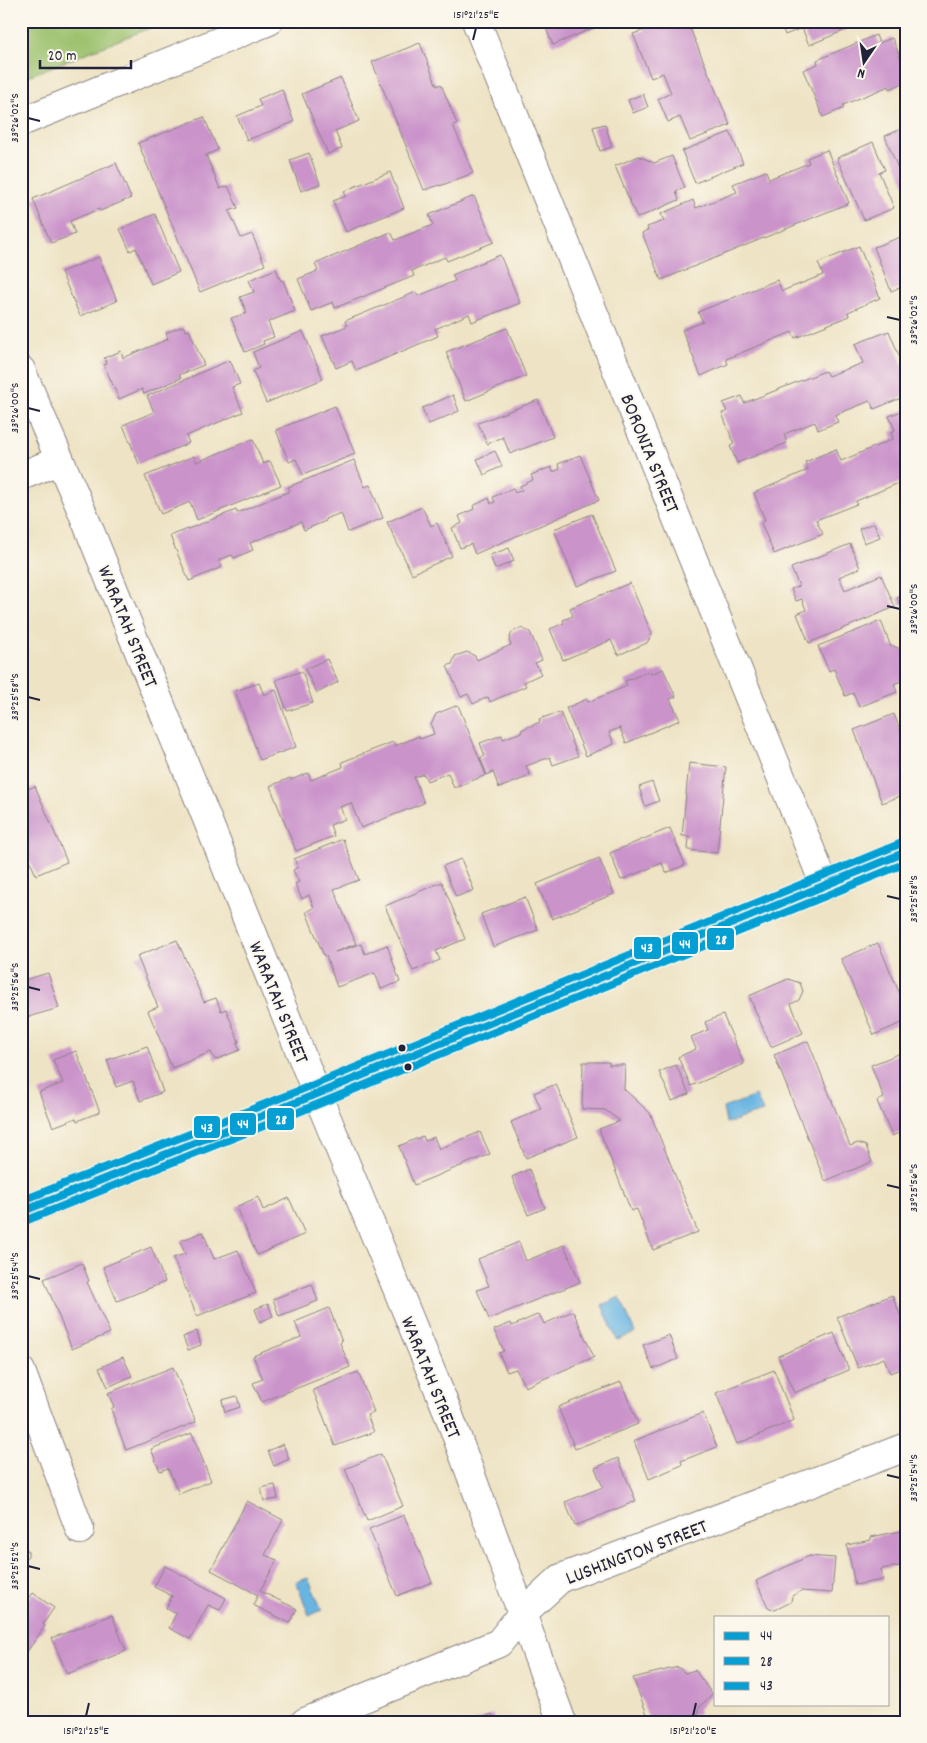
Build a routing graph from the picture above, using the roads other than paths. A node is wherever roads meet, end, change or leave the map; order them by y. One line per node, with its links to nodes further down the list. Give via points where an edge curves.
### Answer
1 (269, 21): 3 (street)
2 (476, 21): 8 (street, BORONIA STREET)
3 (21, 122)
4 (21, 370): 5 (street, WARATAH STREET)
5 (60, 460): 6 (street); 9 (street, WARATAH STREET)
6 (21, 476)
7 (906, 852): 8 (street)
8 (825, 886): 9 (street)
9 (317, 1094): 10 (street); 14 (street, WARATAH STREET, via 447,1410)
10 (21, 1212)
11 (21, 1371): 13 (street)
12 (906, 1447): 14 (street, LUSHINGTON STREET, via 561,1578)
13 (80, 1530)
14 (521, 1615): 15 (street, LUSHINGTON STREET, via 499,1643); 16 (street, WARATAH STREET)
15 (305, 1722)
16 (562, 1722)

